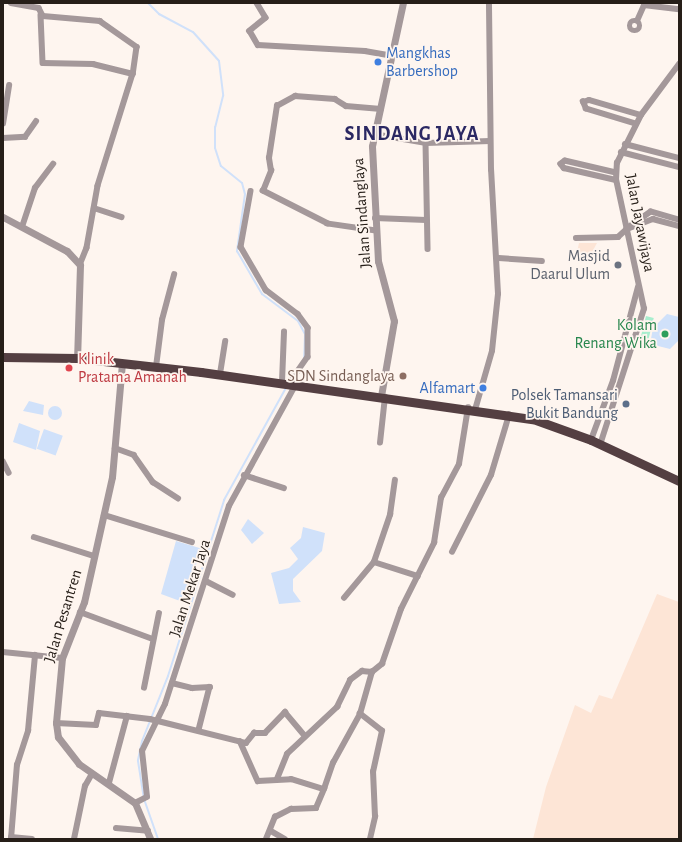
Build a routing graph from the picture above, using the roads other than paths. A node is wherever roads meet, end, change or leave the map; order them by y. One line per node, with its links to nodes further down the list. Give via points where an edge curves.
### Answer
1 (11, 3): 7 (street, via 39,8)
2 (257, 3): 9 (street, via 266,18 250,30 258,45 365,51)
3 (403, 3): 9 (street, Jalan Sindanglaya)
4 (489, 3): 20 (street)
5 (644, 4): 6 (street); 8 (street)
6 (679, 9)
7 (42, 15): 11 (street, via 102,22 137,47); 11 (street, via 42,63 93,64)
8 (637, 21)
9 (392, 56): 13 (street, Jalan Sindanglaya)
10 (679, 64): 14 (street, Jalan Jayawijaya)
11 (133, 74): 30 (street, via 120,108)
12 (9, 85): 16 (street)
13 (381, 109): 18 (street, Jalan Sindanglaya); 38 (street, via 346,106 335,99 295,96 277,106 269,158 271,171 263,191 328,224)
14 (641, 115): 17 (street, Jalan Jayawijaya); 17 (street, via 589,100 583,102 586,110)
15 (36, 121): 19 (street, via 25,137)
16 (3, 124)
17 (636, 124): 22 (street, Jalan Jayawijaya)
18 (374, 134): 21 (street); 33 (street, Jalan Sindanglaya)
19 (3, 138)
20 (490, 141): 21 (street); 41 (street)
21 (426, 143): 34 (street)
22 (625, 144): 23 (street, Jalan Jayawijaya); 24 (street)
23 (621, 152): 26 (street); 27 (street, Jalan Jayawijaya)
24 (679, 158)
25 (53, 164): 36 (street, via 35,188)
26 (679, 167)
27 (616, 173): 28 (street, Jalan Jayawijaya); 28 (street, via 565,161 561,164 564,168)
28 (616, 180): 37 (street, Jalan Jayawijaya)
29 (251, 191): 53 (street, Jalan Mekar Jaya, via 241,247 266,290 298,314 308,328 308,357)
30 (94, 208): 32 (street); 43 (street)
31 (3, 217): 36 (street)
32 (122, 217)
33 (375, 218): 34 (street); 38 (street, Jalan Sindanglaya)
34 (426, 220): 40 (street)
35 (678, 224): 37 (street, via 654,219)
36 (22, 227): 43 (street, via 67,251)
37 (627, 229): 39 (street, via 618,237); 45 (street, Jalan Jayawijaya)
38 (376, 231): 54 (street, Jalan Sindanglaya, via 382,285 394,321)
39 (576, 238)
40 (428, 249)
41 (499, 258): 42 (street); 55 (street, via 492,350)
42 (542, 261)
43 (80, 265): 49 (street)
44 (174, 275): 51 (street, via 162,320)
45 (639, 285): 57 (street, Jalan Jayawijaya); 59 (street, Jalan Jayawijaya, via 644,309)
46 (284, 332): 53 (street)
47 (225, 341): 52 (street)
48 (3, 357): 49 (highway)
49 (77, 358): 50 (highway)
50 (122, 363): 51 (highway); 60 (street, Jalan Pesantren)
51 (156, 367): 52 (highway)
52 (220, 374): 53 (highway)
53 (289, 383): 54 (highway); 63 (street, Jalan Mekar Jaya, via 266,443)
54 (383, 397): 55 (highway); 58 (street)
55 (472, 409): 56 (highway); 74 (street, via 459,464 441,498 434,543)
56 (509, 415): 57 (highway, via 534,419); 71 (street, via 490,475)
57 (591, 440): 59 (highway)
58 (380, 443)
59 (600, 445): 65 (highway)
60 (115, 448): 67 (street, via 134,455 153,482); 68 (street, Jalan Pesantren)
61 (3, 461): 62 (street)
62 (9, 473)
63 (244, 475): 66 (street); 75 (street, Jalan Mekar Jaya, via 229,506)
64 (395, 480): 73 (street, via 390,514)
65 (679, 481)
66 (284, 488)
67 (178, 498)
68 (104, 516): 70 (street); 72 (street, Jalan Pesantren)
69 (34, 537): 72 (street)
70 (192, 542)
71 (452, 552)
72 (94, 556): 78 (street, Jalan Pesantren)
73 (374, 562): 74 (street); 77 (street)
74 (418, 576): 84 (street, via 401,609 387,654)
75 (206, 581): 76 (street); 85 (street, Jalan Mekar Jaya)
76 (233, 595)
77 (344, 598)
78 (80, 612): 80 (street); 83 (street, Jalan Pesantren)
79 (159, 613): 80 (street)
80 (152, 639): 86 (street)
81 (3, 652): 82 (street)
82 (35, 655): 83 (street); 102 (street, via 28,731 17,765)
83 (62, 658): 90 (street, Jalan Pesantren)
84 (372, 672): 87 (street); 92 (street, via 362,671 354,676 337,707)
85 (172, 683): 89 (street, Jalan Mekar Jaya); 91 (street, via 192,688 210,687)
86 (144, 688)
87 (360, 714): 97 (street, via 332,763); 108 (street, via 382,731 373,772 375,818)
88 (127, 716): 89 (street); 90 (street, via 100,713 96,724); 96 (street)
89 (154, 720): 91 (street); 98 (street, Jalan Mekar Jaya, via 142,751)
90 (56, 723): 94 (street, Jalan Pesantren, via 58,737 66,749)
91 (199, 730): 93 (street)
92 (305, 736): 93 (street, via 285,712 265,733 254,732 248,742); 95 (street, via 286,754)
93 (240, 740): 95 (street, via 258,781)
94 (92, 774): 96 (street, Jalan Pesantren); 104 (street, via 85,786)
95 (277, 779): 97 (street, via 291,779)
96 (109, 783): 98 (street, Jalan Pesantren)
97 (324, 789): 101 (street, via 316,808 283,812 272,820)
98 (141, 800): 100 (street, Jalan Pesantren)
99 (116, 828): 100 (street)
100 (148, 831): 105 (street, Jalan Pesantren)
101 (271, 831): 106 (street); 107 (street)
102 (11, 838): 103 (street)
103 (32, 839)
104 (74, 839)
105 (150, 839)
106 (266, 839)
107 (285, 839)
108 (370, 839)

